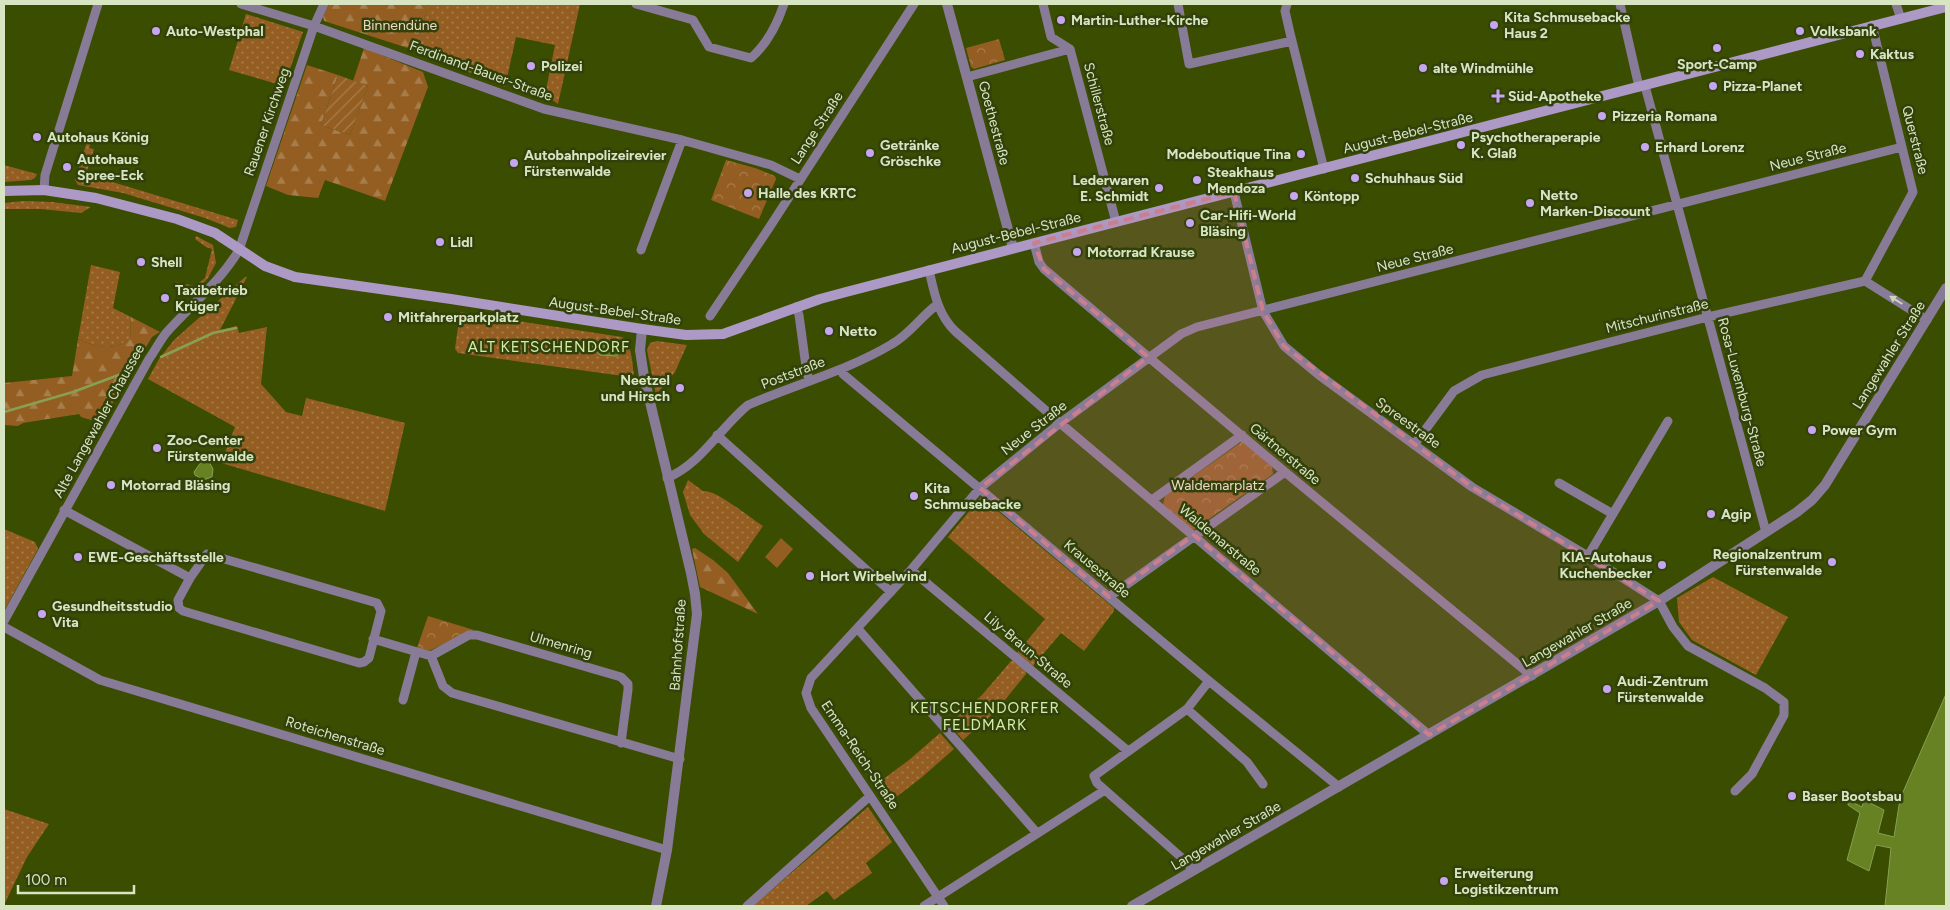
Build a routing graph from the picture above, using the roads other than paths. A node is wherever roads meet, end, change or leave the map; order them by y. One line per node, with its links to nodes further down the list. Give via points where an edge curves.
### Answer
1 (98, 4): 25 (street, via 45,175)
2 (241, 4): 15 (street, Ferdinand-Bauer-Straße)
3 (324, 4): 15 (street, Rauener Kirchweg)
4 (636, 4): 5 (street, via 693,20 709,47 751,58 762,48 777,24)
5 (784, 4)
6 (914, 4): 24 (street, Lange Straße)
7 (947, 4): 19 (street, Goethestraße)
8 (1044, 4): 18 (street, Schillerstraße, via 1051,37)
9 (1178, 4): 17 (street, via 1189,64)
10 (1287, 4): 17 (street, via 1285,11)
11 (1619, 4): 20 (street, Rosa-Luxemburg-Straße)
12 (1896, 4): 14 (street)
13 (1946, 7): 14 (main road, August-Bebel-Straße)
14 (1900, 18): 16 (main road, August-Bebel-Straße)
15 (314, 26): 21 (street, Ferdinand-Bauer-Straße, via 544,109); 32 (street, Rauener Kirchweg)
16 (1872, 26): 20 (main road, August-Bebel-Straße); 22 (street, Querstraße)
17 (1292, 41): 23 (street)
18 (1070, 49): 19 (street); 29 (street, Schillerstraße)
19 (967, 77): 31 (street, Goethestraße)
20 (1642, 87): 23 (main road, August-Bebel-Straße); 28 (street, Rosa-Luxemburg-Straße)
21 (682, 140): 24 (street, Ferdinand-Bauer-Straße, via 770,165); 33 (street)
22 (1902, 147): 28 (street, Neue Straße); 35 (street, Querstraße, via 1913,192)
23 (1324, 169): 27 (main road, August-Bebel-Straße)
24 (800, 179): 40 (street, Lange Straße)
25 (44, 190): 26 (main road, August-Bebel-Straße); 32 (main road, August-Bebel-Straße, via 96,198 196,226 215,233)
26 (4, 191)
27 (1234, 192): 29 (main road, August-Bebel-Straße); 39 (street, Spreestraße)
28 (1677, 205): 39 (street, Neue Straße); 41 (street, Rosa-Luxemburg-Straße)
29 (1116, 222): 30 (main road, August-Bebel-Straße)
30 (1034, 243): 31 (main road, August-Bebel-Straße); 44 (street, Gärtnerstraße, via 1044,269)
31 (1013, 248): 34 (main road, August-Bebel-Straße)
32 (239, 250): 43 (main road, August-Bebel-Straße, via 265,266 294,277); 57 (street, Alte Langewahler Chaussee, via 202,297 165,334)
33 (641, 250)
34 (929, 270): 37 (street, Waldemarstraße); 38 (main road, August-Bebel-Straße)
35 (1865, 281): 41 (street, Mitschurinstraße); 42 (street, one-way to 35)
36 (1946, 288): 42 (street, Langewahler Straße)
37 (938, 304): 45 (street, Poststraße, via 904,336 864,360); 48 (street, Waldemarstraße, via 948,325)
38 (796, 307): 43 (main road, August-Bebel-Straße, via 714,335); 46 (street)
39 (1263, 311): 44 (street, Neue Straße, via 1197,327 1180,334); 51 (street, Spreestraße, via 1284,346)
40 (710, 316)
41 (1708, 317): 51 (street, Mitschurinstraße, via 1482,374 1454,391); 59 (street, Rosa-Luxemburg-Straße)
42 (1927, 320): 59 (street, Langewahler Straße, via 1825,485 1797,512)
43 (642, 329): 53 (street, Bahnhofstraße, via 640,350 644,377)
44 (1148, 357): 48 (street, Neue Straße); 50 (street, Gärtnerstraße)
45 (841, 369): 46 (street, Poststraße); 55 (street, Krausestraße)
46 (810, 381): 49 (street, Poststraße, via 748,405)
47 (1668, 421): 58 (street)
48 (1060, 423): 55 (street, Neue Straße); 56 (street, Waldemarstraße)
49 (717, 435): 53 (street, Poststraße, via 693,463 681,473); 64 (street)
50 (1242, 435): 52 (street, Gärtnerstraße); 56 (street)
51 (1414, 444): 61 (street, Spreestraße, via 1472,488)
52 (1285, 472): 60 (street); 73 (street, Gärtnerstraße)
53 (667, 478): 80 (street, Bahnhofstraße, via 691,573 697,614)
54 (1559, 482): 58 (street)
55 (980, 488): 62 (street, Emma-Reich-Straße); 65 (street, Krausestraße)
56 (1152, 500): 60 (street, Waldemarstraße)
57 (64, 510): 63 (street); 67 (street, Alte Langewahler Chaussee)
58 (1613, 514): 61 (street)
59 (1766, 532): 66 (street, Langewahler Straße)
60 (1194, 535): 65 (street); 77 (street, Waldemarstraße)
61 (1588, 556): 66 (street, Spreestraße)
62 (911, 570): 64 (street, Emma-Reich-Straße); 79 (street, Lily-Braun-Straße)
63 (190, 578): 70 (street, via 204,556 212,554 377,603 381,611); 70 (street, via 178,600 183,611 359,664 369,658)
64 (891, 592): 69 (street, Emma-Reich-Straße)
65 (1109, 596): 74 (street, Krausestraße)
66 (1659, 602): 73 (street, Langewahler Straße); 84 (street, via 1688,646 1765,688 1784,702 1784,715 1752,774)
67 (4, 621)
68 (4, 627): 87 (street, Roteichenstraße, via 100,680)
69 (858, 629): 85 (street, Emma-Reich-Straße, via 812,678 806,693 810,708); 86 (street)
70 (373, 639): 71 (street)
71 (416, 652): 72 (street); 75 (street)
72 (431, 656): 78 (street, via 443,686 452,692); 78 (street, Ulmenring, via 470,635 477,635 621,677 628,684)
73 (1532, 676): 77 (street, Langewahler Straße)
74 (1210, 681): 76 (street); 82 (street, Krausestraße)
75 (403, 700)
76 (1187, 709): 79 (street); 81 (street, via 1247,762)
77 (1429, 735): 82 (street, Langewahler Straße)
78 (621, 743): 80 (street)
79 (1128, 751): 83 (street, via 1094,776)
80 (680, 759): 87 (street, Bahnhofstraße)
81 (1263, 784)
82 (1339, 787): 88 (street, Langewahler Straße)
83 (1105, 790): 86 (street); 88 (street)
84 (1735, 791)
85 (870, 796): 89 (street, Emma-Reich-Straße); 91 (street)
86 (1037, 833): 89 (street)
87 (668, 850): 90 (street, Bahnhofstraße)
88 (1193, 870): 94 (street, Langewahler Straße)
89 (938, 897): 92 (street); 93 (street, Emma-Reich-Straße)
90 (656, 906)
91 (747, 906)
92 (924, 906)
93 (944, 906)
94 (1132, 906)

